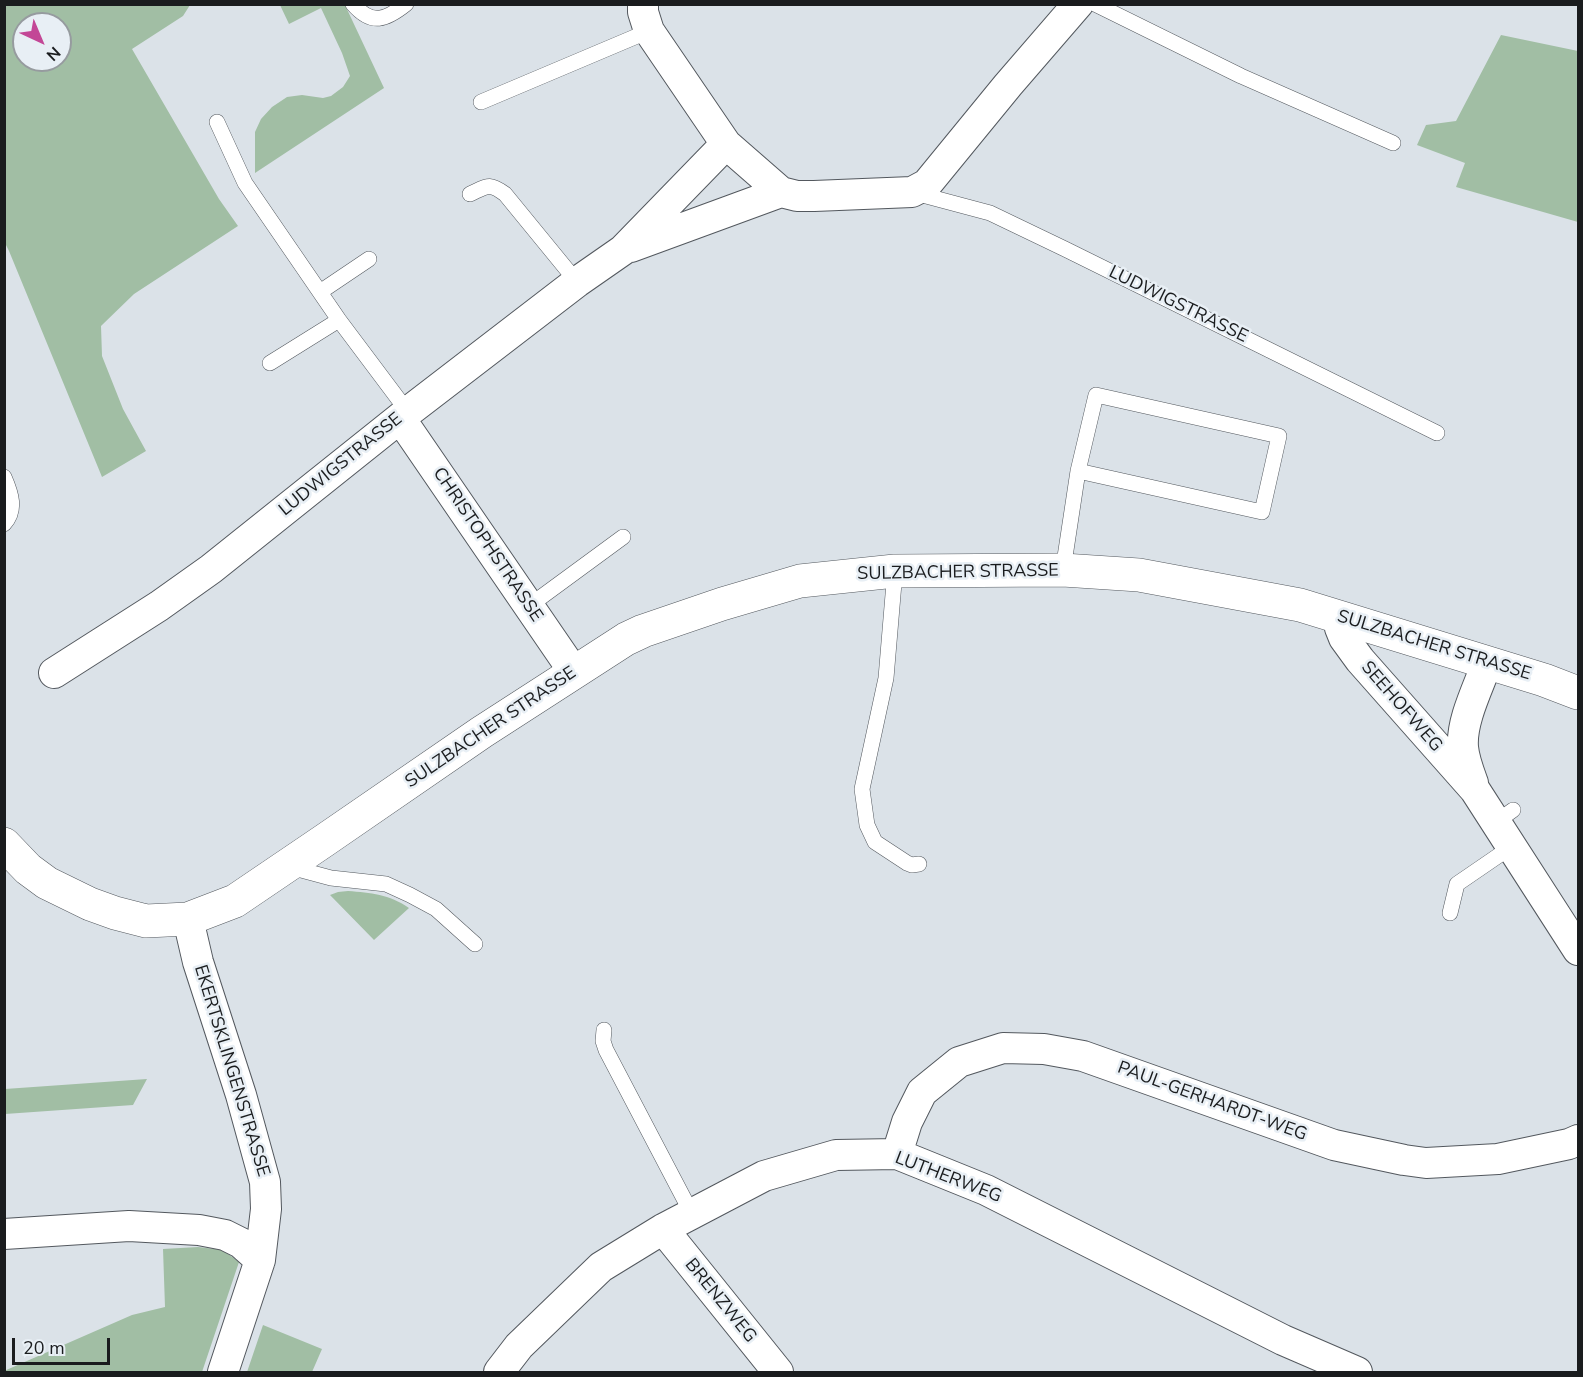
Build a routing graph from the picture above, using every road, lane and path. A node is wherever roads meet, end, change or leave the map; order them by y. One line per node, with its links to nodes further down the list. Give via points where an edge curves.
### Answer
1 (353, 4): 2 (lane, via 364,16 377,20 393,15)
2 (406, 4)
3 (1078, 4): 11 (street, via 927,184)
4 (1095, 4): 8 (lane, via 1241,76)
5 (646, 18): 6 (lane); 9 (street)
6 (481, 102)
7 (217, 122): 16 (lane, via 245,183)
8 (1394, 143)
9 (726, 144): 10 (street); 13 (street, LUDWIGSTRASSE)
10 (782, 192): 11 (street, LUDWIGSTRASSE, via 797,196); 13 (street, LUDWIGSTRASSE)
11 (912, 192): 20 (lane, LUDWIGSTRASSE, via 990,213)
12 (470, 194): 15 (lane, via 488,186 505,194)
13 (623, 250): 15 (street, LUDWIGSTRASSE)
14 (369, 259): 16 (lane)
15 (577, 282): 19 (street, LUDWIGSTRASSE)
16 (320, 292): 17 (lane)
17 (339, 320): 18 (lane); 19 (lane)
18 (270, 363)
19 (404, 415): 27 (street, CHRISTOPHSTRASSE); 31 (street, LUDWIGSTRASSE, via 211,569)
20 (1437, 433)
21 (1078, 471): 21 (lane, via 1262,512 1279,436 1096,395); 25 (lane)
22 (4, 477): 23 (lane, via 12,505)
23 (4, 524)
24 (623, 537): 27 (lane)
25 (1063, 570): 26 (street, SULZBACHER STRASSE); 28 (street, SULZBACHER STRASSE, via 1139,575 1300,605)
26 (895, 571): 30 (street, SULZBACHER STRASSE, via 800,581 722,604 643,630); 36 (lane, via 886,678 862,789 867,825 875,842 907,863)
27 (529, 606): 30 (street, CHRISTOPHSTRASSE)
28 (1343, 618): 29 (street, SULZBACHER STRASSE); 33 (street, SEEHOFWEG, via 1340,628 1344,638 1360,660)
29 (1487, 663): 32 (street, SULZBACHER STRASSE); 33 (street, SEEHOFWEG, via 1463,733 1463,749)
30 (574, 672): 37 (street, SULZBACHER STRASSE)
31 (54, 673)
32 (1578, 693)
33 (1474, 790): 35 (street, SEEHOFWEG, via 1504,816)
34 (4, 844): 39 (street, SULZBACHER STRASSE, via 46,884 90,904 146,921)
35 (1511, 847): 38 (lane, via 1457,884); 41 (street, SEEHOFWEG)
36 (919, 864)
37 (288, 866): 39 (street, SULZBACHER STRASSE, via 234,901); 40 (lane, via 331,878 386,884 436,909)
38 (1450, 913)
39 (188, 919): 48 (street, EKERTSKLINGENSTRASSE, via 265,1182)
40 (475, 944)
41 (1578, 950)
42 (604, 1030): 45 (lane, via 606,1050)
43 (1578, 1140): 44 (street, PAUL-GERHARDT-WEG, via 1498,1159 1426,1163 1404,1160 1334,1145 1083,1056 1044,1049 1003,1048 959,1062 922,1092)
44 (897, 1154): 45 (street, LUTHERWEG, via 836,1155 764,1176); 52 (street, LUTHERWEG, via 986,1190 1283,1340)
45 (692, 1214): 46 (street, LUTHERWEG)
46 (663, 1229): 50 (street, LUTHERWEG, via 601,1267 519,1346); 51 (street, BRENZWEG)
47 (4, 1234): 48 (street, via 129,1226 199,1230 225,1235)
48 (260, 1260): 49 (street, EKERTSKLINGENSTRASSE)
49 (223, 1372)
50 (499, 1372)
51 (778, 1372)
52 (1357, 1372)

